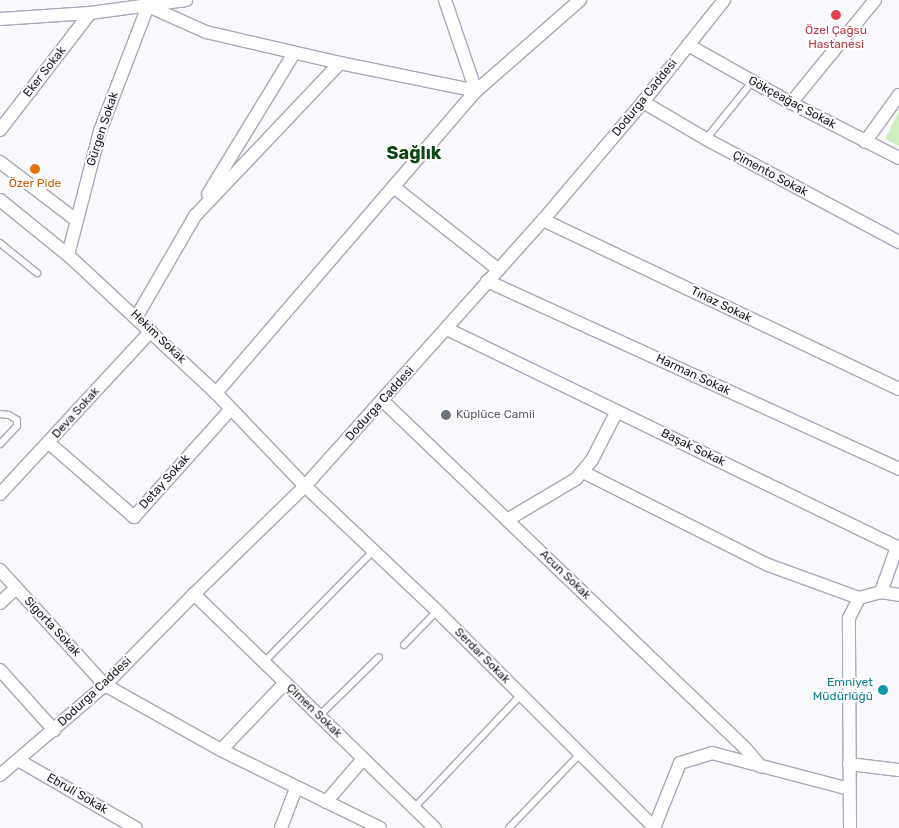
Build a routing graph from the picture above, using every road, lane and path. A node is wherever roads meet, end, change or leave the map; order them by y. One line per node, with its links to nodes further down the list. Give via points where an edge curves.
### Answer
1 (186, 0): 7 (street)
2 (445, 0): 16 (street)
3 (580, 0): 16 (street)
4 (875, 0): 19 (street)
5 (718, 2): 12 (street, Dodurga Caddesi)
6 (122, 5): 7 (street); 8 (street)
7 (148, 6): 13 (street, via 206,32); 28 (street, Gürgen Sokak, via 100,132)
8 (90, 13): 10 (street); 20 (street, Eker Sokak)
9 (0, 19): 10 (street)
10 (17, 20): 11 (street)
11 (0, 24)
12 (688, 45): 15 (street, Gökçeağaç Sokak); 18 (street, Dodurga Caddesi)
13 (294, 54): 14 (street); 27 (street)
14 (340, 63): 16 (street); 27 (street)
15 (752, 82): 19 (street, Gökçeağaç Sokak); 21 (lane)
16 (476, 90): 25 (street)
17 (898, 99): 22 (street)
18 (642, 102): 21 (street, Çimento Sokak); 29 (street, Dodurga Caddesi)
19 (791, 103): 22 (street, Gökçeağaç Sokak)
20 (0, 130)
21 (706, 140): 30 (street, Çimento Sokak)
22 (865, 142): 23 (street, Gökçeağaç Sokak)
23 (899, 158)
24 (0, 162): 28 (street)
25 (395, 188): 33 (street); 40 (street)
26 (0, 200): 32 (street, Hekim Sokak)
27 (195, 216): 36 (street)
28 (76, 220): 32 (street, Gürgen Sokak)
29 (544, 220): 33 (street, Dodurga Caddesi); 39 (street, Tınaz Sokak)
30 (899, 242)
31 (0, 243): 34 (lane)
32 (68, 255): 36 (street, Hekim Sokak)
33 (499, 270): 35 (street, Dodurga Caddesi)
34 (37, 273)
35 (487, 281): 37 (street, Dodurga Caddesi); 47 (street, Harman Sokak)
36 (137, 316): 38 (street, Hekim Sokak)
37 (447, 329): 41 (street, Dodurga Caddesi); 43 (street, Başak Sokak)
38 (151, 331): 40 (street, Hekim Sokak); 45 (street, Deva Sokak)
39 (899, 389)
40 (216, 393): 42 (street, Hekim Sokak)
41 (384, 401): 49 (street, Dodurga Caddesi); 51 (street, Acun Sokak)
42 (231, 408): 45 (street, Detay Sokak, via 134,517); 49 (street, Hekim Sokak)
43 (617, 411): 48 (street); 55 (street, Başak Sokak, via 897,547)
44 (0, 414): 46 (lane, via 17,420 17,426)
45 (49, 443): 50 (street, Deva Sokak)
46 (0, 444)
47 (899, 469)
48 (583, 472): 51 (street); 58 (street, via 768,565)
49 (306, 486): 52 (street, Serdar Sokak); 56 (street, Dodurga Caddesi)
50 (0, 494)
51 (507, 520): 75 (street, Acun Sokak)
52 (373, 551): 60 (street, Serdar Sokak); 63 (lane)
53 (0, 570): 54 (street, Sigorta Sokak)
54 (16, 588): 59 (street); 66 (street, Sigorta Sokak)
55 (881, 592): 57 (street); 58 (street)
56 (194, 594): 63 (street, Çimen Sokak); 66 (street, Dodurga Caddesi)
57 (899, 595)
58 (860, 598): 74 (street, via 849,618)
59 (0, 602)
60 (437, 611): 61 (lane); 67 (street, Serdar Sokak)
61 (404, 645)
62 (379, 657): 68 (lane)
63 (264, 662): 65 (street, Çimen Sokak)
64 (0, 670): 69 (street)
65 (285, 683): 68 (street, Çimen Sokak); 70 (street)
66 (105, 684): 69 (street, Dodurga Caddesi); 70 (street, Sigorta Sokak)
67 (521, 695): 71 (street, Serdar Sokak); 81 (lane)
68 (319, 716): 72 (street, Çimen Sokak)
69 (54, 730): 73 (street, Dodurga Caddesi)
70 (221, 750): 78 (street, Sigorta Sokak)
71 (580, 754): 86 (lane); 87 (street, Serdar Sokak)
72 (363, 759): 80 (street); 81 (street, Çimen Sokak)
73 (18, 760): 77 (street, Dodurga Caddesi); 82 (street, Ebruli Sokak)
74 (849, 764): 76 (street); 79 (street)
75 (761, 767): 79 (street); 87 (street, via 712,753 680,763)
76 (899, 770)
77 (0, 776)
78 (296, 788): 80 (street, Sigorta Sokak); 83 (street)
79 (849, 789): 88 (street)
80 (326, 802): 84 (street, Sigorta Sokak)
81 (414, 808): 85 (street, Çimen Sokak)
82 (135, 828)
83 (281, 828)
84 (380, 828)
85 (435, 828)
86 (509, 828)
87 (654, 828)
88 (850, 828)

